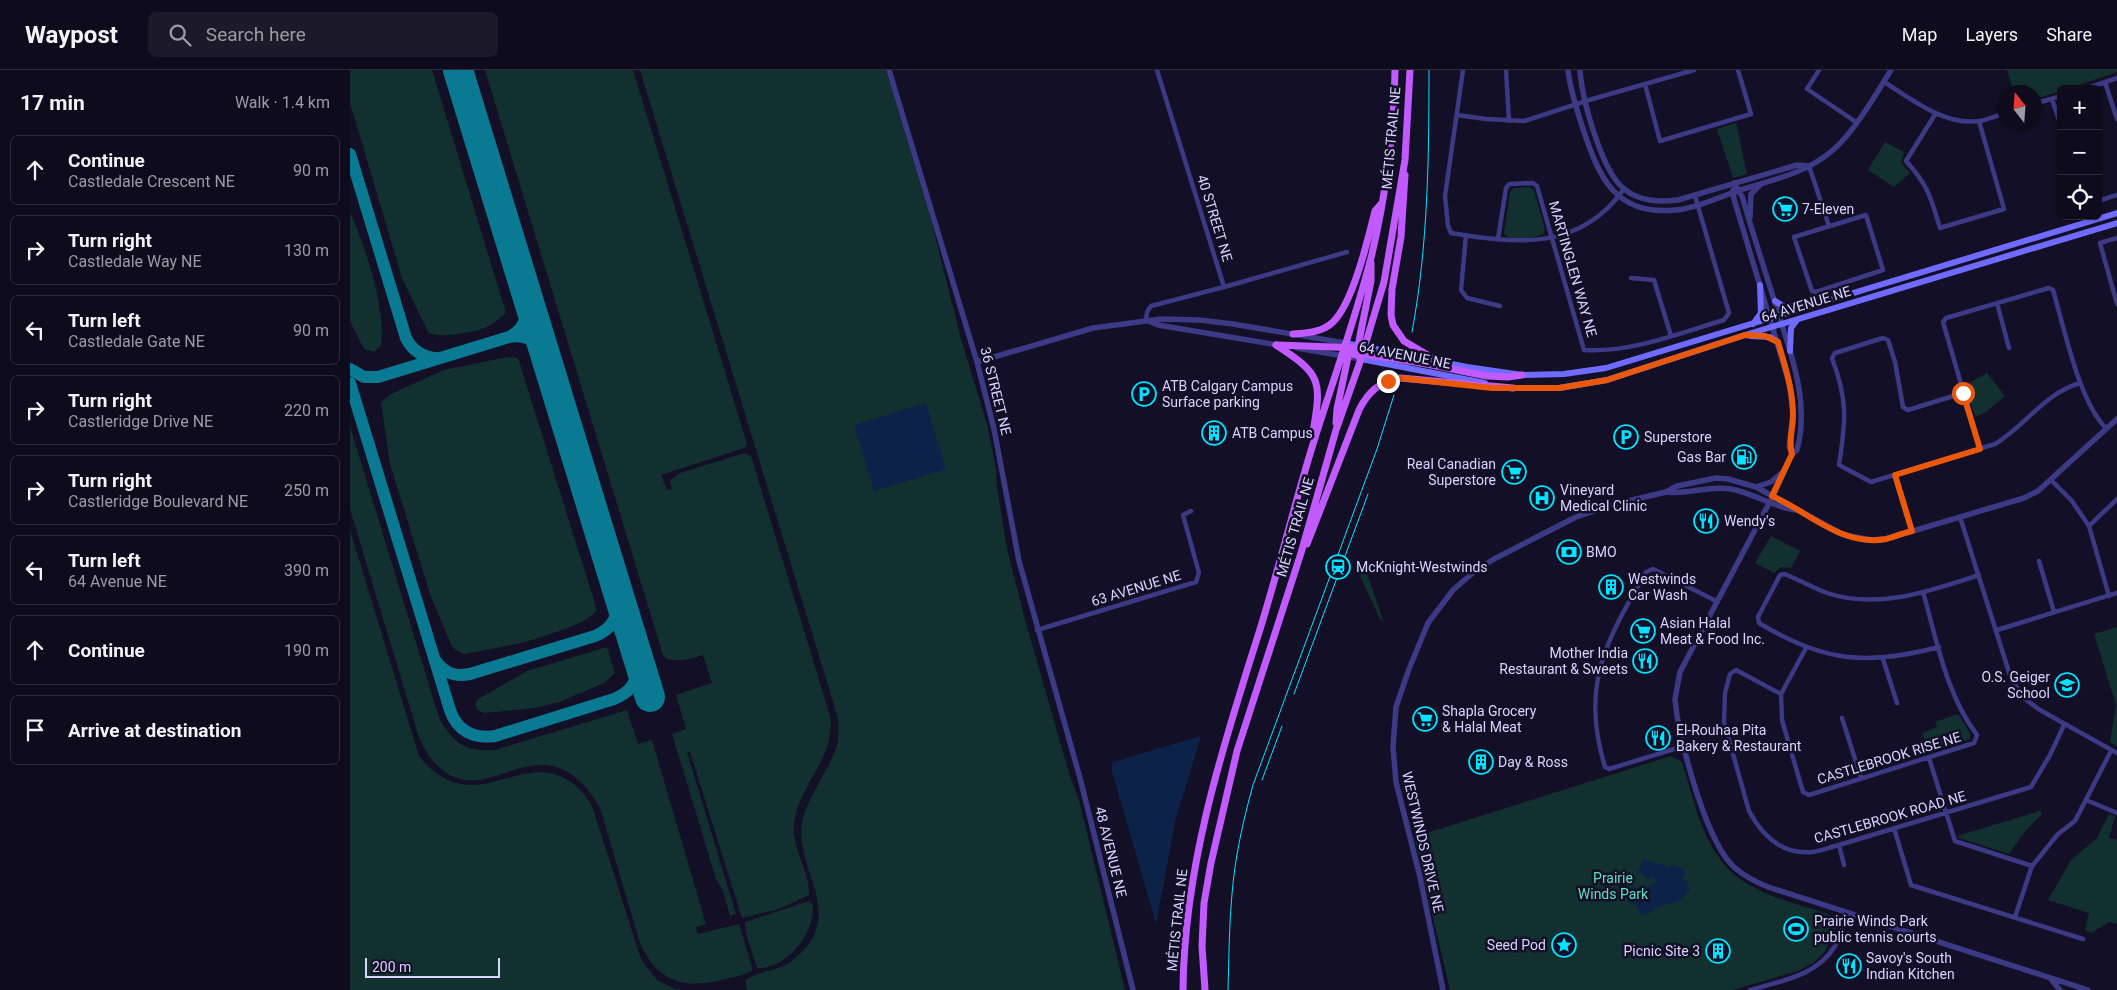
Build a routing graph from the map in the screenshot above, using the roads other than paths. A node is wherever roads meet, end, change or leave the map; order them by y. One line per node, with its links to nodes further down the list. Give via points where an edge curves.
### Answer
1 (889, 70): 79 (street, 36 STREET NE)
2 (1157, 70): 56 (street, 40 STREET NE)
3 (1395, 70): 42 (main road, MÉTIS TRAIL NE, via 1388,164)
4 (1410, 70): 31 (main road, MÉTIS TRAIL NE)
5 (1463, 70): 25 (street)
6 (1506, 70): 28 (street)
7 (1568, 70): 22 (street)
8 (1580, 70): 20 (street)
9 (1694, 70): 16 (street)
10 (1738, 70): 16 (street, via 1751,114 1660,141)
11 (1819, 70): 30 (street, via 1807,89)
12 (1891, 70): 14 (street)
13 (2117, 78): 15 (street)
14 (1884, 82): 23 (street); 30 (street)
15 (2105, 82): 17 (street); 27 (street)
16 (1646, 84): 20 (street)
17 (2096, 85)
18 (2057, 97): 19 (street)
19 (2052, 99): 21 (street); 24 (street)
20 (1585, 101): 22 (street); 35 (street, via 1605,161)
21 (2042, 102)
22 (1575, 105): 28 (street, via 1524,120); 40 (street, via 1592,157 1601,176)
23 (1936, 113): 29 (street, via 1952,120); 29 (street, via 1906,161 1921,177 1930,194 1940,228 2004,209)
24 (2057, 114)
25 (1457, 115): 28 (street); 48 (street, via 1445,196 1451,233)
26 (1997, 116): 29 (street)
27 (2117, 119)
28 (1509, 121)
29 (1979, 121)
30 (1856, 122): 32 (street, via 1834,149)
31 (1405, 160): 77 (main road, MÉTIS TRAIL NE, via 1384,282); 78 (main road, via 1406,184 1391,315 1404,341)
32 (1809, 166): 33 (street, via 1797,165); 34 (street); 47 (street)
33 (1734, 183): 36 (street); 37 (street); 39 (street)
34 (1762, 184): 36 (street); 45 (street, via 1751,194)
35 (1624, 190): 39 (street, via 1659,202); 40 (street)
36 (1740, 190): 37 (street); 45 (street)
37 (1733, 193): 43 (street); 55 (street)
38 (2117, 195): 41 (street)
39 (1695, 196): 43 (street, MARTINGLEN WAY NE)
40 (1618, 197): 43 (street, via 1643,208 1657,210); 49 (street, via 1599,218 1581,228)
41 (2102, 200)
42 (1381, 204): 53 (main road, MÉTIS TRAIL NE); 69 (main road, via 1375,211 1359,270 1343,309 1334,322 1325,327)
43 (1698, 205): 71 (street, MARTINGLEN WAY NE, via 1729,313 1724,320)
44 (2117, 213): 61 (main road, 64 AVENUE NE)
45 (1750, 223): 57 (street)
46 (2117, 223): 65 (main road, 64 AVENUE NE)
47 (1829, 226): 47 (street, via 1794,237 1812,291 1883,270 1866,215)
48 (1466, 235): 51 (street); 60 (street, via 1461,290 1467,298)
49 (1552, 237): 51 (street, via 1522,242); 51 (street, MARTINGLEN WAY NE, via 1537,186 1533,183 1509,184); 71 (street, MARTINGLEN WAY NE, via 1584,350 1603,351)
50 (2117, 238): 59 (street, via 2100,243)
51 (1498, 240)
52 (1347, 252): 56 (street)
53 (1371, 255): 76 (main road, MÉTIS TRAIL NE); 77 (main road, via 1371,281)
54 (1631, 278): 71 (street, via 1654,280)
55 (1760, 285): 63 (street); 66 (main road, via 1761,313)
56 (1224, 287): 64 (street, via 1151,306)
57 (1775, 301): 61 (main road, via 1790,307); 62 (street)
58 (1997, 303): 74 (street); 81 (street, via 2050,288 2053,290); 83 (street, via 1946,318 1943,322)
59 (2117, 304)
60 (1500, 306)
61 (1814, 306): 62 (main road, 64 AVENUE NE)
62 (1780, 317): 63 (main road, 64 AVENUE NE); 67 (street)
63 (1771, 319): 66 (main road, 64 AVENUE NE); 68 (street)
64 (1146, 320): 69 (street, 64 AVENUE NE, via 1199,320); 73 (street, 64 AVENUE NE, via 1158,325); 79 (street, 64 AVENUE NE, via 1093,328)
65 (1797, 320): 67 (main road, 64 AVENUE NE); 75 (main road, via 1791,328)
66 (1754, 324): 80 (main road, 64 AVENUE NE, via 1606,368)
67 (1782, 324): 68 (main road, 64 AVENUE NE); 75 (street)
68 (1774, 327): 70 (main road, 64 AVENUE NE); 72 (street)
69 (1293, 334): 76 (street, 64 AVENUE NE)
70 (1745, 335): 72 (main road, via 1765,336); 82 (main road, 64 AVENUE NE, via 1607,380 1559,388)
71 (1671, 336)
72 (1778, 342): 88 (street, via 1792,401 1789,447)
73 (1276, 345): 76 (main road); 89 (main road, via 1313,372 1318,387)
74 (2009, 348)
75 (1790, 350): 88 (street, via 1802,419 1797,450)
76 (1346, 351): 77 (main road); 77 (street, 64 AVENUE NE); 86 (main road); 89 (main road, MÉTIS TRAIL NE)
77 (1360, 351): 78 (main road, 64 AVENUE NE); 80 (main road, via 1488,376); 82 (main road, 64 AVENUE NE); 86 (main road, MÉTIS TRAIL NE)
78 (1436, 360): 80 (main road, 64 AVENUE NE)
79 (977, 362): 111 (street, 36 STREET NE)
80 (1522, 375)
81 (2080, 383): 85 (street); 87 (street, via 2058,392 2006,438)
82 (1513, 388): 103 (main road, via 1400,378 1378,386 1365,397 1358,410 1310,539)
83 (1963, 393): 87 (street); 91 (street, via 1908,410 1903,407 1888,340 1883,338 1835,353 1832,358 1845,406 1839,465 1871,482)
84 (2117, 419): 85 (street)
85 (2106, 428): 92 (street)
86 (1336, 430): 103 (main road, MÉTIS TRAIL NE)
87 (1980, 449): 91 (street)
88 (1792, 454): 90 (street)
89 (1309, 456): 139 (main road, MÉTIS TRAIL NE, via 1196,855 1184,948)
90 (1786, 468): 93 (street, via 1771,482); 95 (street)
91 (1895, 475): 102 (street)
92 (2051, 480): 100 (street, via 2024,498); 101 (street, via 2072,501)
93 (1756, 487): 94 (street, WESTWINDS DRIVE NE, via 1716,478 1678,486); 95 (street, WESTWINDS DRIVE NE)
94 (1666, 492): 97 (street, WESTWINDS DRIVE NE, via 1678,494 1718,487); 141 (street, WESTWINDS DRIVE NE, via 1576,517 1494,559 1453,590 1436,610 1424,633 1396,707 1392,747 1393,765)
95 (1772, 496): 97 (street); 98 (street, WESTWINDS DRIVE NE)
96 (2117, 499): 101 (street)
97 (1769, 502): 98 (street, WESTWINDS DRIVE NE); 109 (street)
98 (1797, 510): 102 (street, via 1844,535 1857,538 1886,539)
99 (1191, 511): 111 (street, 63 AVENUE NE, via 1184,515 1199,573 1196,582)
100 (1960, 517): 102 (street); 105 (street)
101 (2088, 526): 108 (street)
102 (1912, 531)
103 (1301, 552): 140 (main road, MÉTIS TRAIL NE, via 1237,751 1211,863 1204,902)
104 (2039, 561): 110 (street)
105 (1979, 575): 106 (street); 112 (street)
106 (1923, 592): 113 (street, CASTLEBROOK RISE NE); 114 (street, via 1886,601 1868,601 1827,593 1785,574 1780,575 1758,617 1759,623)
107 (2117, 593): 108 (street)
108 (2108, 596): 110 (street)
109 (1716, 601): 121 (street, via 1680,672 1675,699); 121 (street, via 1653,569 1646,572 1606,646 1598,675 1595,726 1604,767 1609,770 1621,767)
110 (2054, 612): 112 (street)
111 (1037, 630): 119 (street, 36 STREET NE)
112 (1996, 630): 120 (street, via 2017,689 2025,699)
113 (1939, 647): 115 (street); 124 (street, CASTLEBROOK RISE NE, via 1957,703 1977,735 1974,743)
114 (1806, 648): 115 (street, via 1843,656); 116 (street)
115 (1883, 659): 117 (street)
116 (1781, 694): 125 (street, CASTLEBROOK RISE NE, via 1782,720 1803,792 1809,795); 130 (street, CASTLEBROOK ROAD NE, via 1736,670 1730,674 1725,693 1724,722 1749,811 1761,831 1781,846 1805,852)
117 (1897, 703)
118 (1842, 718): 125 (street)
119 (1064, 721): 138 (street, 48 AVENUE NE)
120 (2064, 725): 122 (street); 127 (street, CASTLEBROOK ROAD NE, via 2031,786)
121 (1684, 746): 133 (street, via 1708,825 1716,844 1734,867 1768,887)
122 (2111, 751): 123 (street); 126 (street)
123 (2117, 753)
124 (1929, 758): 125 (street, CASTLEBROOK RISE NE); 127 (street)
125 (1861, 778)
126 (2086, 800): 128 (street); 132 (street, via 2074,821 2058,834)
127 (1946, 812): 129 (street, CASTLEBROOK ROAD NE); 132 (street, via 1955,841)
128 (2117, 813)
129 (1894, 828): 130 (street, CASTLEBROOK ROAD NE); 134 (street, via 1911,885)
130 (1839, 845): 131 (street)
131 (1844, 865)
132 (2032, 866): 134 (street)
133 (1846, 913): 136 (street); 142 (street, via 1836,944 1818,966 1806,973)
134 (2015, 917): 135 (street)
135 (2084, 939)
136 (2048, 977): 137 (street); 143 (street)
137 (2073, 988): 144 (street)
138 (1133, 990)
139 (1183, 990)
140 (1205, 990)
141 (1443, 990)
142 (1750, 990)
143 (2060, 990)
144 (2088, 990)

